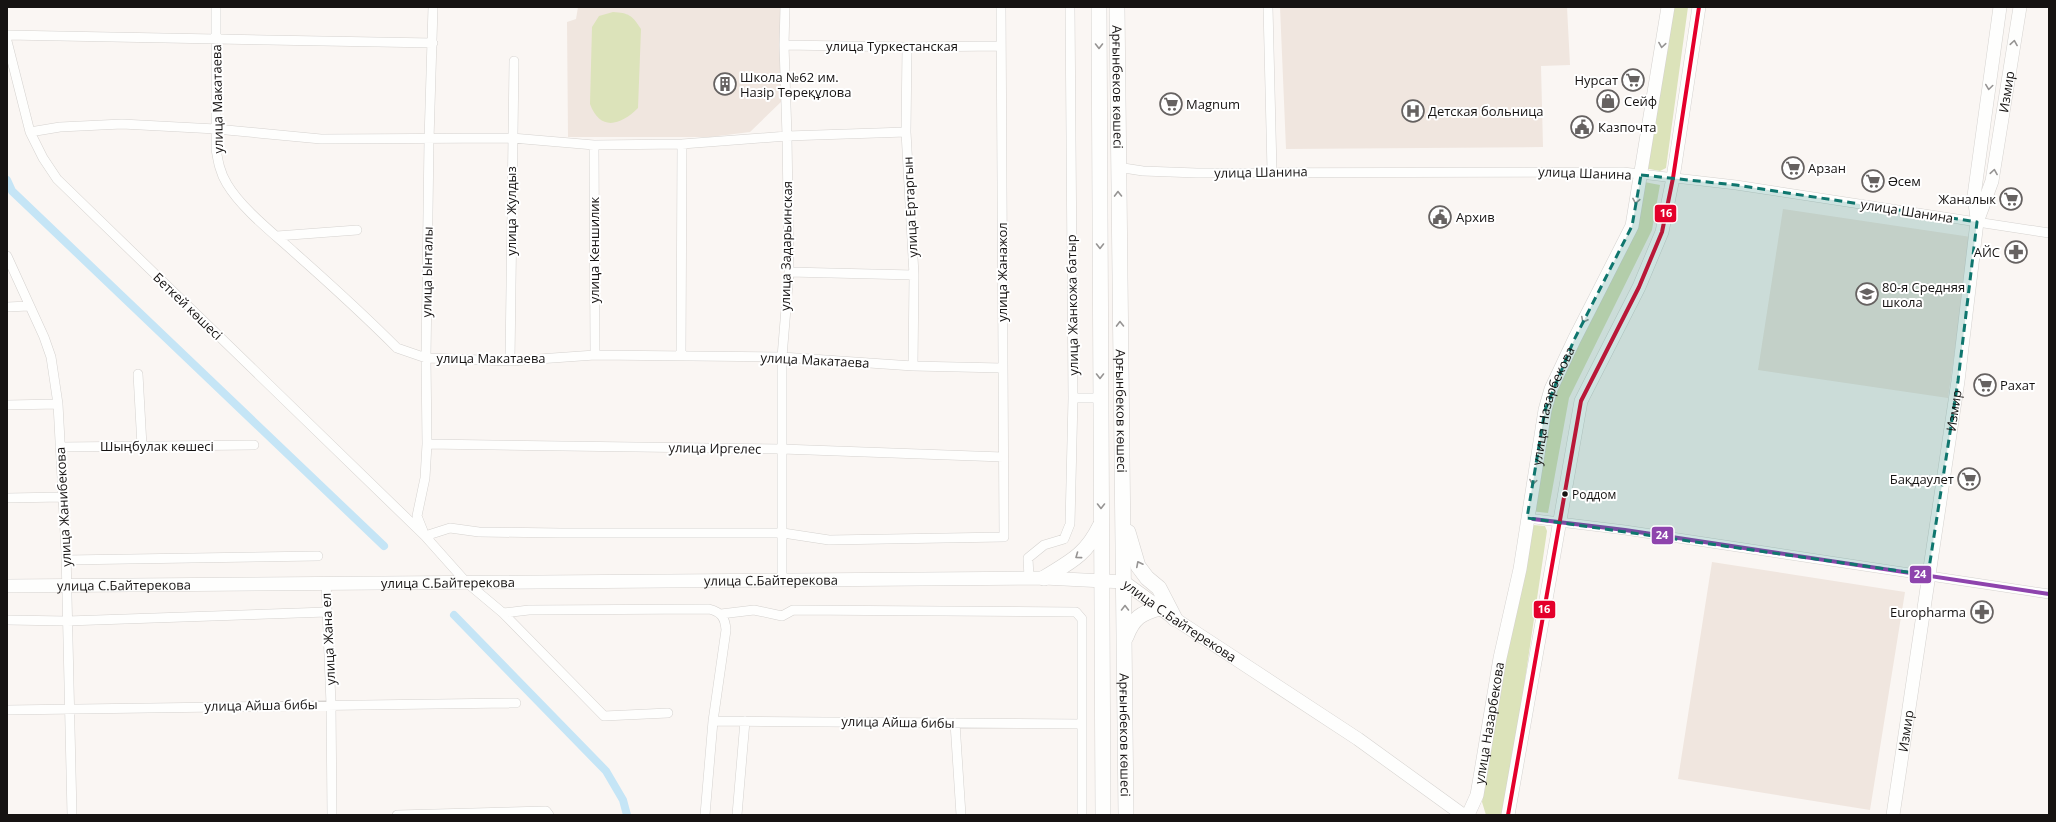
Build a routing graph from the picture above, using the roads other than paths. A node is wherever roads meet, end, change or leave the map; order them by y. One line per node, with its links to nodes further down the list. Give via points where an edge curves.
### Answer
1 (216, 7): 14 (street, улица Макатаева)
2 (433, 7): 16 (street, улица Ынталы)
3 (785, 7): 17 (street, улица Задарьинская)
4 (1001, 7): 18 (street, улица Жанажол)
5 (1070, 7): 50 (street, улица Жанкожа батыр)
6 (1099, 7): 51 (main road, Арғынбеков көшесі, one-way to 51)
7 (1117, 7): 29 (main road, Арғынбеков көшесі)
8 (1268, 7): 30 (street)
9 (1668, 7): 31 (street, улица Назарбекова, one-way to 31)
10 (1699, 7): 32 (street, улица Назарбекова)
11 (2000, 7): 33 (street, one-way to 33, via 1974,196)
12 (2020, 7): 33 (street, Измир, one-way to 12, via 1992,181)
13 (7, 34): 14 (street)
14 (216, 38): 16 (street); 21 (street, улица Макатаева)
15 (7, 41): 22 (street, Беткей көшесі)
16 (433, 43): 26 (street, улица Ынталы)
17 (784, 45): 19 (street, улица Туркестанская); 24 (street, улица Задарьинская)
18 (1001, 46): 19 (street, улица Туркестанская); 48 (street, улица Жанажол)
19 (907, 47): 23 (street, улица Ертаргын)
20 (514, 61): 25 (street, улица Жулдыз)
21 (216, 129): 22 (street, via 122,124 60,127); 26 (street, via 321,139); 36 (street, улица Макатаева, via 219,166 226,181 238,198)
22 (30, 132): 67 (street, Беткей көшесі, via 57,179)
23 (906, 132): 24 (street); 39 (street, улица Ертаргын)
24 (787, 136): 27 (street); 38 (street, улица Задарьинская)
25 (512, 138): 26 (street); 28 (street); 46 (street, улица Жулдыз)
26 (429, 140): 45 (street, улица Ынталы)
27 (682, 144): 28 (street); 43 (street)
28 (594, 145): 42 (street, улица Кеншилик)
29 (1117, 167): 30 (street, улица Шанина, via 1143,171 1197,173); 64 (main road, Арғынбеков көшесі, one-way to 29)
30 (1272, 171): 31 (street, улица Шанина, via 1623,172)
31 (1641, 175): 32 (street, улица Шанина); 62 (street, улица Назарбекова, one-way to 62, via 1632,226 1551,389 1545,410)
32 (1673, 178): 33 (street, улица Шанина); 63 (street, улица Назарбекова, via 1662,232 1639,287 1581,401)
33 (1977, 222): 35 (street, улица Шанина); 70 (street, Измир, via 1958,381)
34 (357, 230): 36 (street)
35 (2049, 233)
36 (277, 236): 45 (street, улица Макатаева, via 398,348)
37 (7, 256): 40 (street, улица Жанибекова)
38 (789, 272): 39 (street); 44 (street, улица Задарьинская)
39 (914, 275): 47 (street, улица Ертаргын)
40 (29, 306): 41 (street); 52 (street, улица Жанибекова, via 51,357)
41 (7, 307)
42 (595, 356): 43 (street, улица Макатаева); 46 (street, улица Макатаева)
43 (681, 356): 44 (street, улица Макатаева)
44 (782, 357): 47 (street, улица Макатаева); 58 (street, улица Задарьинская)
45 (426, 358): 46 (street, улица Макатаева); 54 (street, улица Ынталы)
46 (510, 361)
47 (913, 366): 48 (street, улица Макатаева)
48 (1002, 368): 59 (street, улица Жанажол)
49 (138, 374): 55 (street)
50 (1073, 398): 51 (street); 71 (street, улица Жанкожа батыр, via 1070,524 1064,539 1044,545 1028,558)
51 (1100, 398): 65 (main road, Арғынбеков көшесі, one-way to 65)
52 (58, 404): 53 (street); 57 (street, улица Жанибекова)
53 (7, 405)
54 (427, 444): 58 (street, улица Иргелес); 67 (street, улица Ынталы, via 425,478 417,516)
55 (142, 446): 56 (street, Шыңбулак көшесі); 57 (street, Шыңбулак көшесі)
56 (254, 446)
57 (60, 447): 60 (street, улица Жанибекова)
58 (782, 449): 59 (street, улица Иргелес); 66 (street, улица Задарьинская)
59 (1003, 457): 66 (street, улица Жанажол, via 1004,537 829,540)
60 (63, 497): 61 (street); 69 (street, улица Жанибекова)
61 (7, 498)
62 (1527, 518): 63 (street); 108 (street, улица Назарбекова, via 1520,569 1500,658 1477,796)
63 (1560, 523): 70 (street, via 1632,531); 109 (street, улица Назарбекова)
64 (1123, 525): 76 (main road, Арғынбеков көшесі); 84 (main road, one-way to 64, via 1159,588 1138,566 1131,539)
65 (1101, 526): 71 (main road, one-way to 71, via 1093,541 1081,554); 73 (main road, Арғынбеков көшесі)
66 (783, 532): 67 (street, via 561,533 478,532 450,528); 72 (street, улица Задарьинская)
67 (425, 536): 75 (street, Беткей көшесі)
68 (318, 556): 69 (street)
69 (66, 560): 77 (street, улица Жанибекова)
70 (1928, 575): 79 (street); 110 (street, Измир)
71 (1037, 578): 72 (street, улица С.Байтерекова); 73 (street, улица С.Байтерекова)
72 (782, 581): 75 (street, улица С.Байтерекова)
73 (1102, 581): 76 (street, улица С.Байтерекова); 105 (main road, Арғынбеков көшесі)
74 (326, 582): 75 (street, улица С.Байтерекова); 77 (street, улица С.Байтерекова); 81 (street, улица Жана ел)
75 (466, 582): 82 (street, Беткей көшесі)
76 (1124, 582): 80 (street, улица С.Байтерекова); 87 (main road, Арғынбеков көшесі, one-way to 76)
77 (66, 585): 78 (street, улица С.Байтерекова); 86 (street, улица Жанибекова)
78 (7, 586)
79 (2049, 594)
80 (1160, 608): 84 (street, улица С.Байтерекова); 87 (main road, via 1135,619)
81 (327, 612): 86 (street); 89 (street, улица Жана ел)
82 (502, 613): 83 (street, via 529,610 708,609); 92 (street, Беткей көшесі, via 604,716)
83 (721, 614): 93 (street, via 725,620 726,630); 96 (street, via 754,610 782,616 793,610 1076,612 1082,619)
84 (1175, 619): 107 (street, улица С.Байтерекова, via 1358,739)
85 (7, 620): 86 (street)
86 (67, 621): 90 (street, улица Жанибекова)
87 (1125, 641): 106 (main road, Арғынбеков көшесі)
88 (516, 703): 89 (street, улица Айша бибы)
89 (331, 704): 90 (street, улица Айша бибы); 99 (street, улица Жана ел)
90 (70, 709): 91 (street, улица Айша бибы); 98 (street, улица Жанибекова)
91 (7, 710)
92 (668, 713)
93 (713, 720): 94 (street, улица Айша бибы); 101 (street)
94 (745, 721): 95 (street, улица Айша бибы); 102 (street)
95 (955, 723): 96 (street, улица Айша бибы); 103 (street)
96 (1082, 724): 104 (street)
97 (547, 813): 100 (street)
98 (72, 815)
99 (332, 815)
100 (397, 815)
101 (705, 815)
102 (737, 815)
103 (961, 815)
104 (1082, 815)
105 (1103, 815)
106 (1126, 815)
107 (1464, 815)
108 (1468, 815)
109 (1508, 815)
110 (1893, 815)

